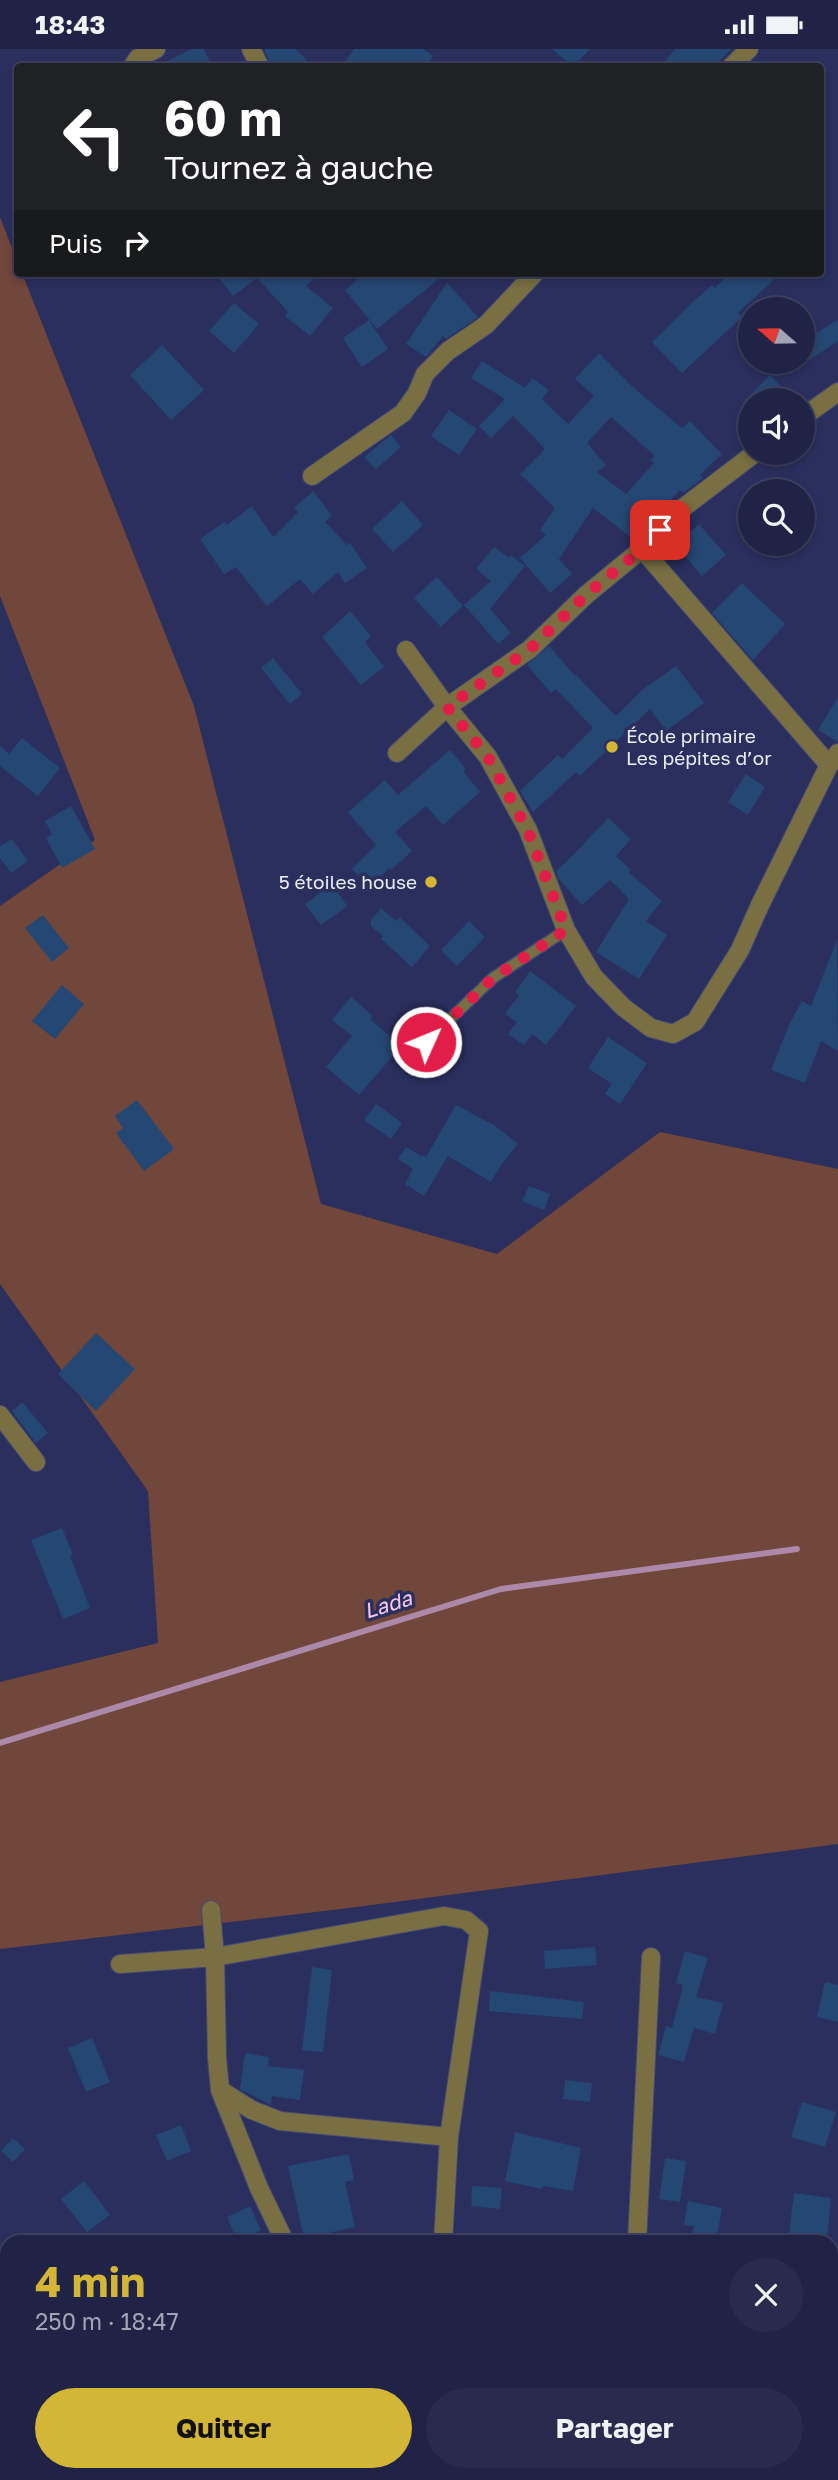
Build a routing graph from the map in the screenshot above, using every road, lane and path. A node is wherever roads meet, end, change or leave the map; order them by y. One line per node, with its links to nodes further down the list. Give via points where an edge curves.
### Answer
1 (156, 49): 3 (street)
2 (749, 49): 4 (street)
3 (135, 63)
4 (735, 63)
5 (531, 277): 9 (street, via 486,325 447,351 425,374 403,413)
6 (838, 392): 7 (street)
7 (815, 408)
8 (739, 465): 10 (street, via 679,511)
9 (312, 476)
10 (642, 549): 12 (street, via 530,649); 14 (street)
11 (406, 650): 12 (street)
12 (447, 707): 13 (street); 15 (street, via 488,757 528,831)
13 (397, 753)
14 (833, 759): 15 (street, via 740,950 695,1022 673,1034 651,1028 594,977)
15 (566, 930): 16 (lane, via 493,978)
16 (426, 1042)
17 (0, 1415): 18 (street)
18 (36, 1462)
19 (211, 1910): 20 (street)
20 (215, 1957): 22 (street); 23 (street); 24 (street, via 444,1916 466,1920 479,1931)
21 (651, 1957): 27 (street)
22 (120, 1964)
23 (220, 2090): 24 (street, via 280,2121); 25 (street)
24 (449, 2137): 26 (street)
25 (282, 2235)
26 (443, 2235)
27 (637, 2235)

